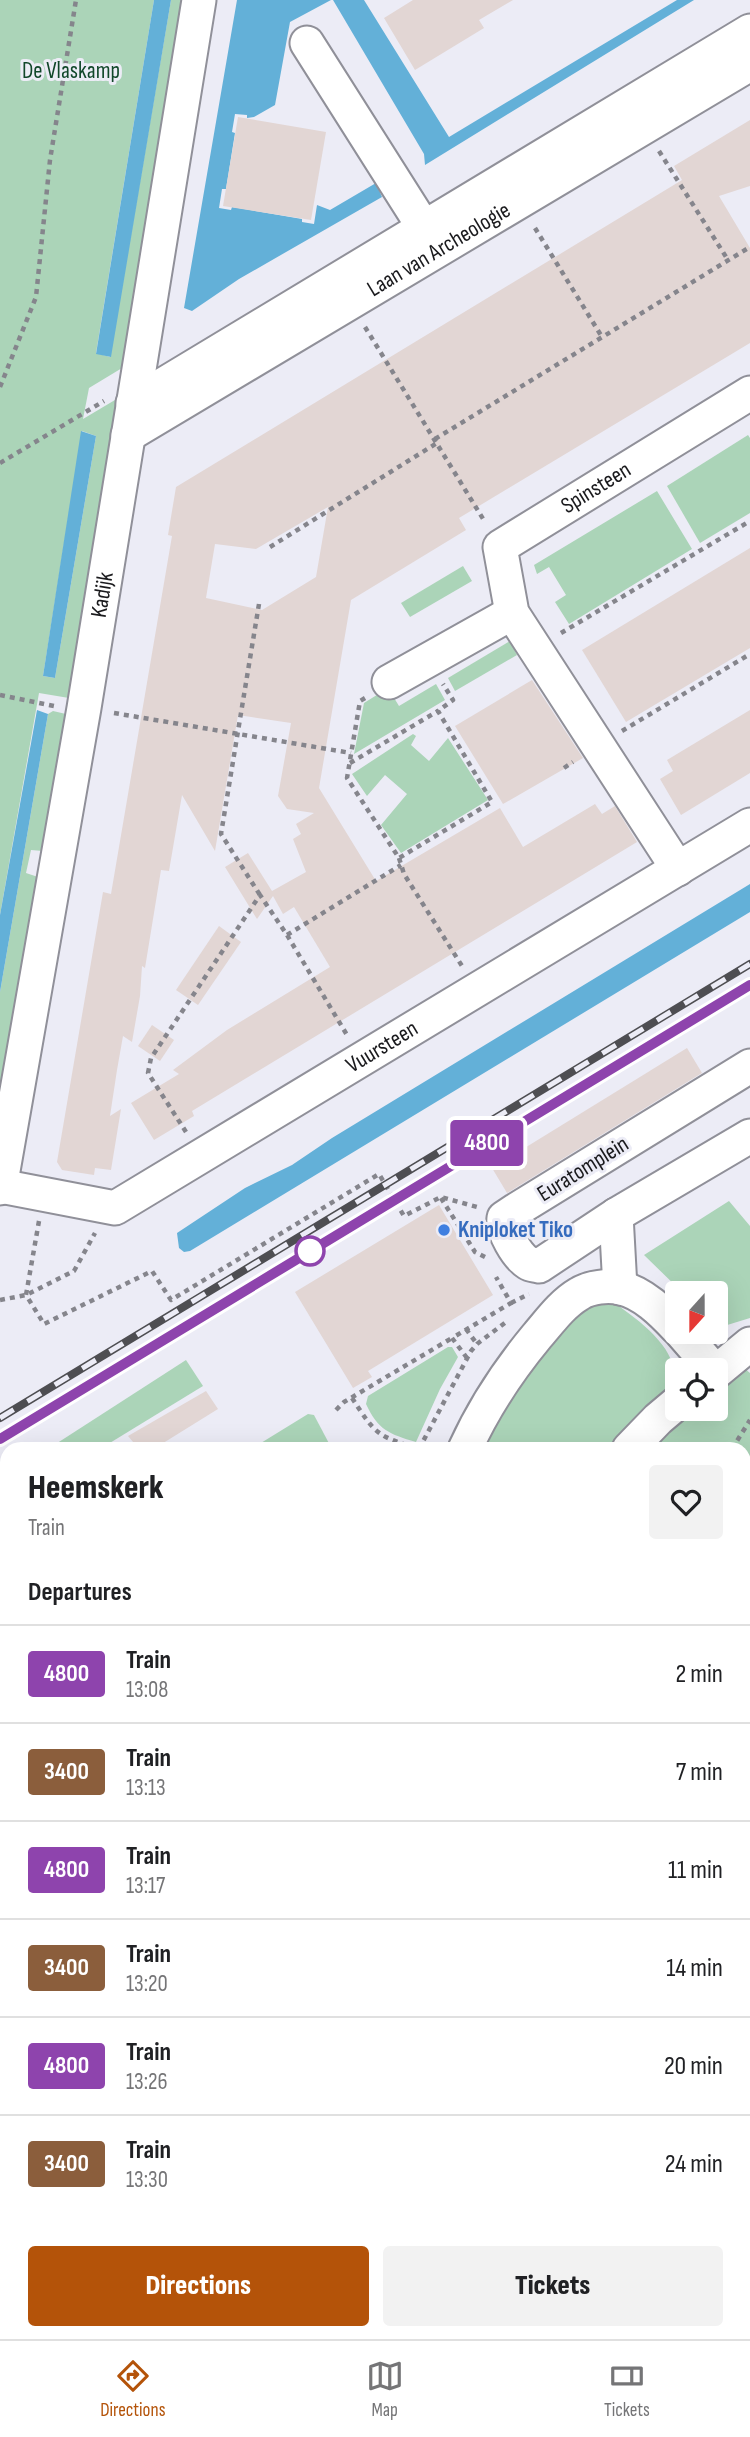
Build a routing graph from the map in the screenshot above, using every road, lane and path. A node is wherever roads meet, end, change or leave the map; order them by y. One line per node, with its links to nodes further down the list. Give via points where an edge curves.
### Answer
1 (76, 0): 13 (path, via 50,160 36,297)
2 (200, 0): 14 (street, Kadijk)
3 (750, 31): 8 (street, Laan van Archeologie)
4 (307, 43): 8 (street)
5 (750, 64): 6 (street, Laan van Archeologie)
6 (644, 127): 7 (street, Laan van Archeologie); 10 (path)
7 (519, 202): 8 (street, Laan van Archeologie); 12 (path)
8 (431, 239): 11 (street, Laan van Archeologie); 14 (street, Laan van Archeologie)
9 (750, 247): 10 (path)
10 (728, 260): 12 (path)
11 (351, 302): 16 (street, Laan van Archeologie); 17 (path)
12 (602, 338): 17 (path)
13 (0, 387)
14 (135, 393): 16 (street, Kadijk); 18 (path)
15 (750, 393): 21 (street, Spinsteen)
16 (128, 435): 29 (street, Kadijk)
17 (436, 441): 20 (path); 21 (path)
18 (0, 463)
19 (750, 521): 24 (path)
20 (270, 547)
21 (500, 547): 23 (street)
22 (259, 604): 31 (path)
23 (512, 613): 24 (street); 26 (street)
24 (536, 648): 32 (street)
25 (750, 654): 32 (path)
26 (428, 660): 27 (street); 30 (path, via 453,700)
27 (389, 682): 33 (path, via 360,701)
28 (0, 695): 29 (path)
29 (84, 710): 31 (path); 46 (street, Kadijk)
30 (438, 711): 34 (path); 36 (path, via 492,802)
31 (237, 734): 33 (path); 39 (path, via 222,834)
32 (598, 746): 38 (street)
33 (351, 753): 34 (path)
34 (350, 763): 36 (path, via 347,778)
35 (750, 825): 38 (street, Vuursteen)
36 (399, 858): 37 (path)
37 (401, 865): 40 (path); 41 (path)
38 (678, 869): 41 (street, Vuursteen)
39 (260, 895): 40 (path); 45 (path, via 151,1058 148,1073)
40 (287, 935): 42 (path)
41 (477, 990): 42 (street, Vuursteen)
42 (362, 1059): 45 (street, Vuursteen)
43 (750, 1066): 51 (street, Euratomplein)
44 (750, 1136): 50 (street)
45 (201, 1156): 49 (street, Vuursteen)
46 (0, 1187): 47 (street)
47 (44, 1195): 49 (street); 53 (path)
48 (441, 1197): 51 (path); 53 (path, via 404,1216 379,1174 171,1300 152,1271 44,1324); 56 (path, via 475,1252 485,1257 511,1303)
49 (115, 1208): 53 (path, via 74,1271)
50 (616, 1215): 51 (street, via 539,1266 528,1263 511,1243); 52 (street)
51 (504, 1218)
52 (620, 1287): 55 (street, via 636,1293); 69 (street, via 581,1292 559,1310 496,1390)
53 (26, 1295): 54 (path)
54 (0, 1300)
55 (665, 1318)
56 (466, 1329): 57 (path); 58 (path)
57 (452, 1338): 63 (path); 68 (path, via 467,1359)
58 (477, 1343)
59 (691, 1344): 61 (street)
60 (750, 1344): 62 (street)
61 (704, 1358)
62 (728, 1361)
63 (352, 1398): 64 (path); 67 (path, via 383,1437)
64 (336, 1410)
65 (665, 1413): 70 (street)
66 (750, 1419): 71 (path)
67 (398, 1442)
68 (423, 1442)
69 (469, 1442)
70 (636, 1442)
71 (737, 1442)

